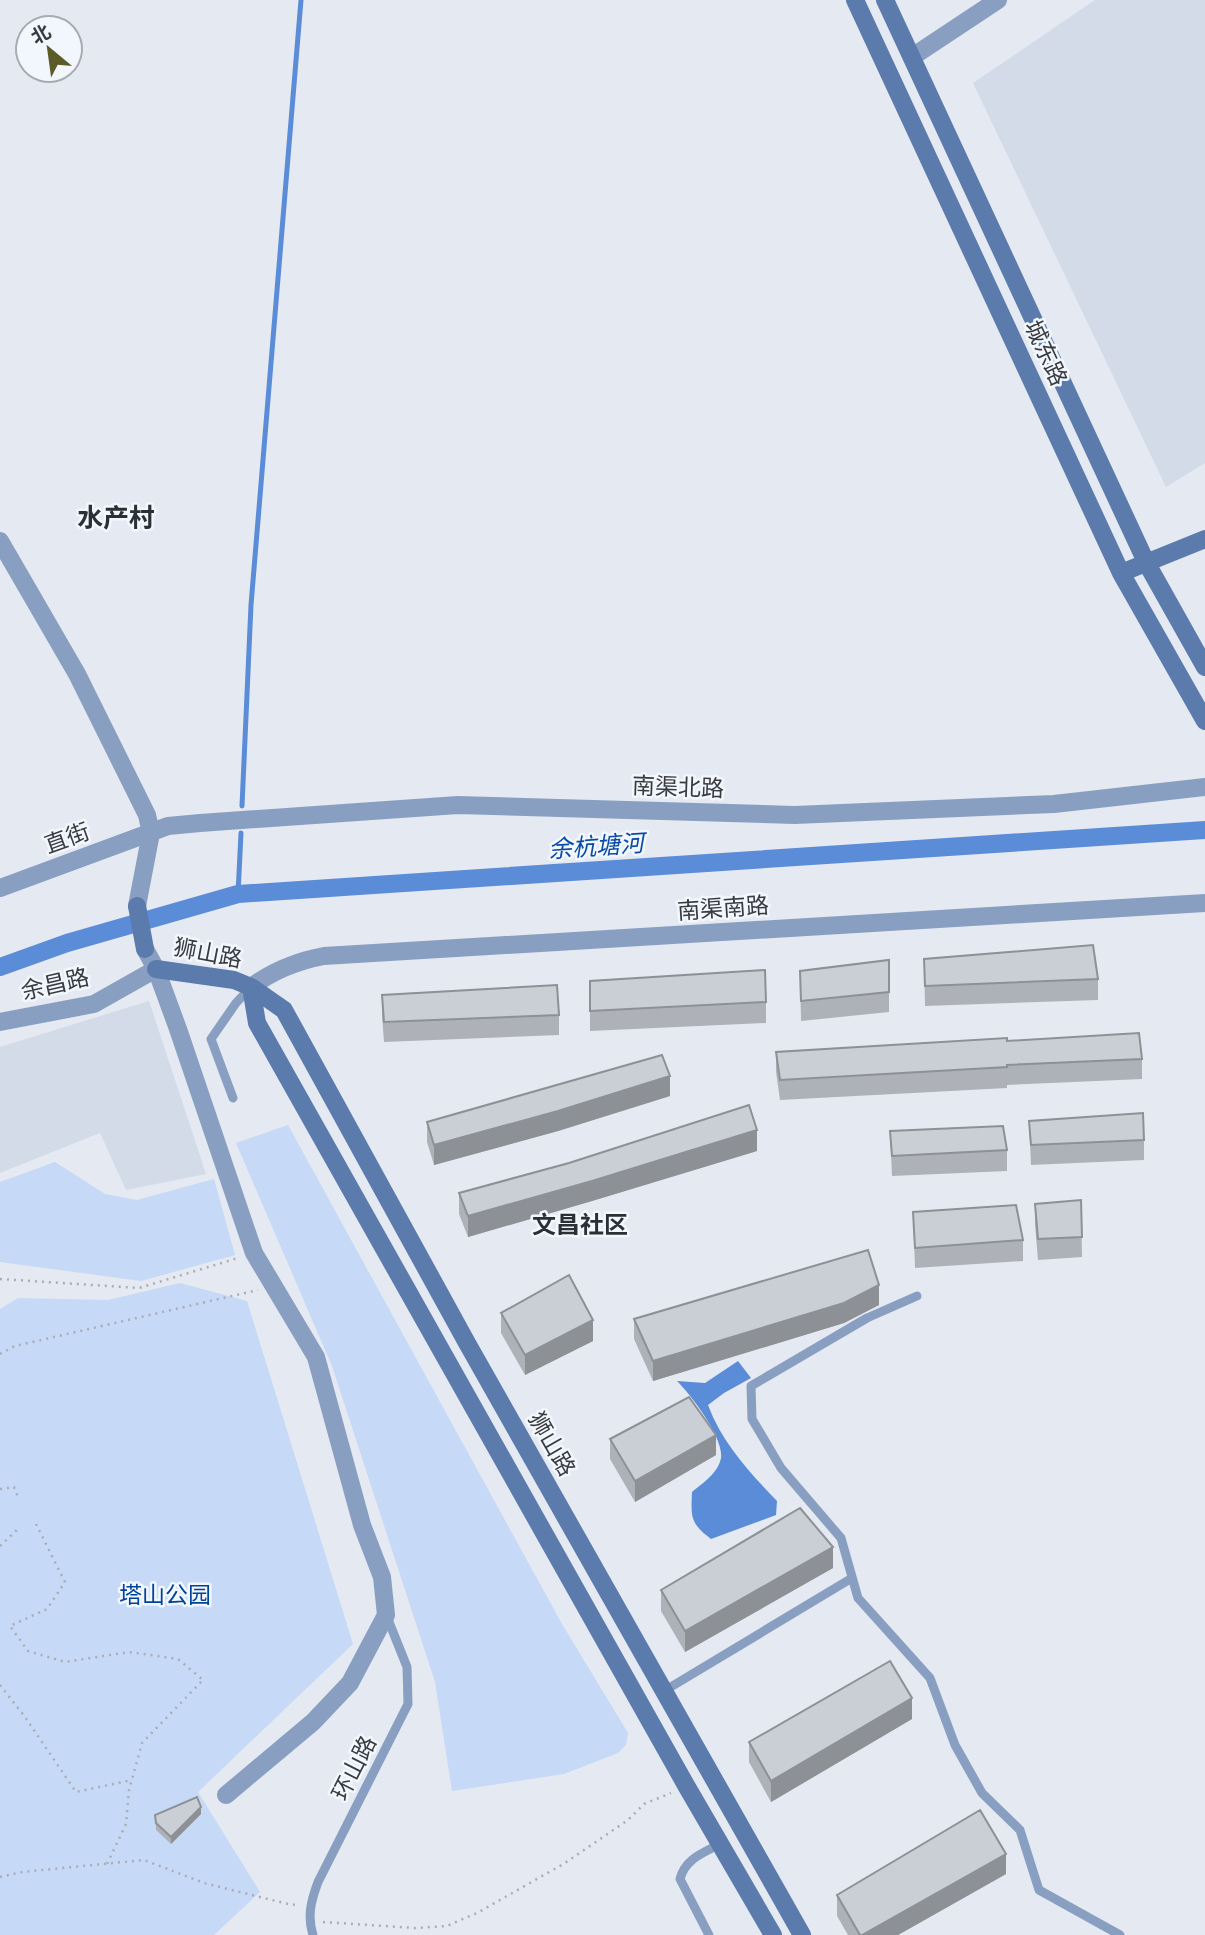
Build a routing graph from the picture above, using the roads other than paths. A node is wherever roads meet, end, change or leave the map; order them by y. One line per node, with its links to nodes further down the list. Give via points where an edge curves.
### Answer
1 (855, 0): 8 (main road, 城东路)
2 (886, 0): 4 (main road, 城东路)
3 (998, 0): 4 (street)
4 (912, 57): 7 (main road, 城东路)
5 (1205, 539): 7 (main road)
6 (0, 541): 12 (street, via 77,674 148,815)
7 (1146, 562): 8 (main road); 9 (main road, 城东路)
8 (1121, 573): 10 (main road, 城东路)
9 (1205, 667)
10 (1205, 721)
11 (1205, 787): 12 (street, 南渠北路, via 1054,804 795,815 458,805 200,822)
12 (151, 833): 13 (street, 直街); 15 (street)
13 (0, 888)
14 (1205, 903): 18 (street, 南渠南路, via 324,956 267,975)
15 (136, 906): 16 (main road)
16 (145, 949): 17 (street)
17 (156, 969): 18 (main road, 狮山路, via 234,980); 19 (street, 余昌路, via 94,1004); 23 (street, via 254,1253 316,1357 362,1525 382,1577)
18 (251, 987): 20 (lane, via 211,1039); 24 (main road, 狮山路, via 284,1010); 26 (main road, 狮山路, via 257,1024)
19 (0, 1022)
20 (233, 1098)
21 (917, 1296): 22 (lane, via 867,1318 751,1386 752,1419 781,1468 841,1538)
22 (852, 1578): 24 (lane); 31 (lane, via 858,1598 930,1678 955,1745 982,1793 1020,1830 1039,1890)
23 (386, 1615): 25 (street, via 350,1684 313,1722); 27 (lane, 环山路, via 407,1667 408,1704 318,1882 309,1921)
24 (664, 1691): 30 (main road, 狮山路)
25 (226, 1795)
26 (720, 1844): 28 (lane, via 694,1858 680,1879); 29 (main road, 狮山路)
27 (313, 1935)
28 (709, 1935)
29 (773, 1935)
30 (802, 1935)
31 (1119, 1935)

